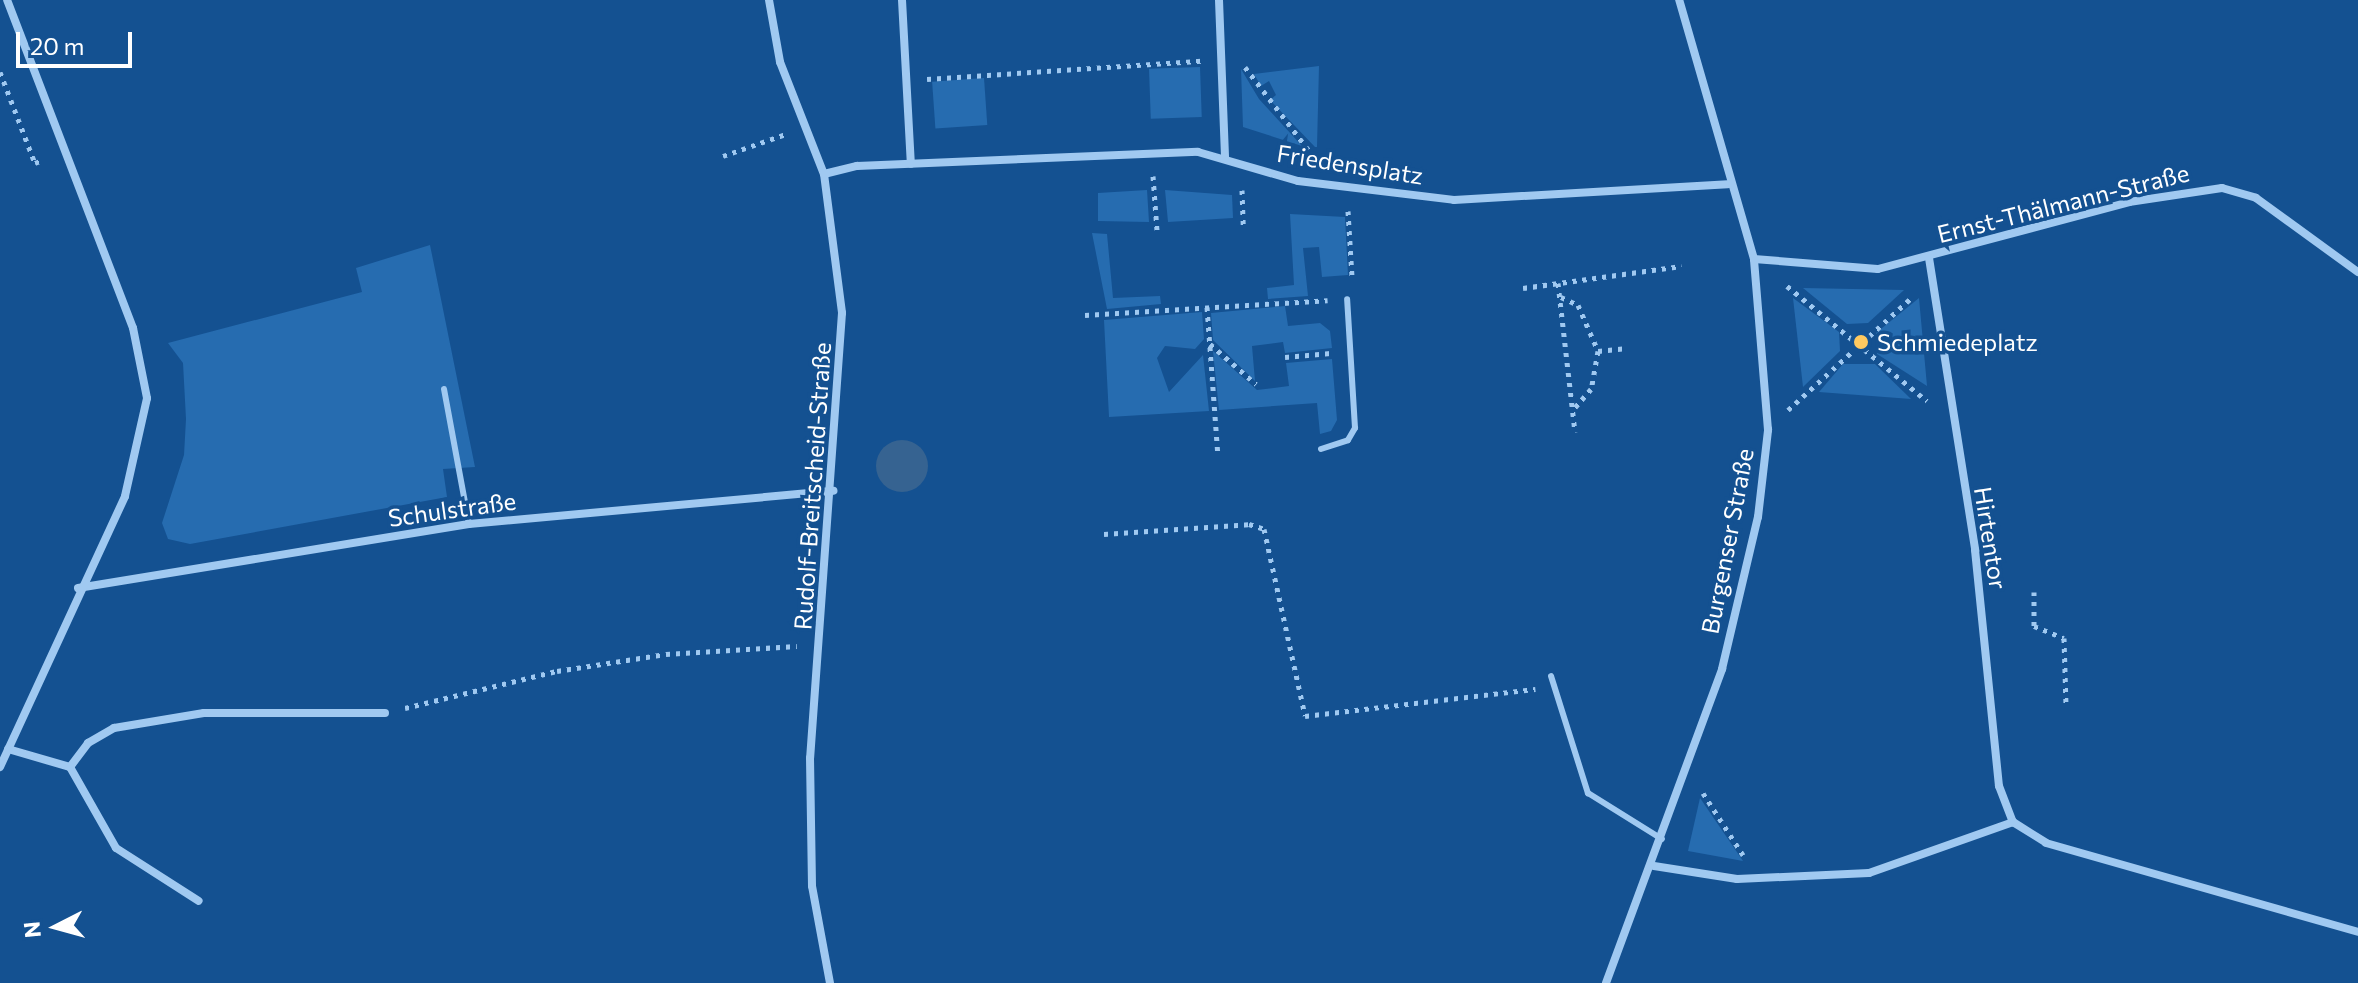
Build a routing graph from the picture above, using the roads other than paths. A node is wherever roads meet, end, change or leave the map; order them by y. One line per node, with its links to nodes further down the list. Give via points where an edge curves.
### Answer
1 (7, 0): 18 (street, via 133,328 147,398 125,496)
2 (769, 0): 8 (street, Rudolf-Breitscheid-Straße, via 780,62)
3 (902, 0): 7 (street)
4 (1219, 0): 6 (street)
5 (1679, 0): 9 (street, Burgenser Straße)
6 (1225, 159): 7 (street, Friedensplatz, via 1151,154); 9 (street, Friedensplatz, via 1333,184 1493,202)
7 (911, 164): 8 (street, Friedensplatz)
8 (824, 174): 16 (street, Rudolf-Breitscheid-Straße, via 842,313)
9 (1728, 184): 11 (street, Burgenser Straße)
10 (1929, 258): 11 (street, Ernst-Thälmann-Straße, via 1878,269); 12 (street, Ernst-Thälmann-Straße, via 2129,202 2222,188 2256,198); 24 (street, Hirtentor, via 1950,420 1975,550 1999,786)
11 (1754, 259): 25 (street, Burgenser Straße, via 1768,430 1745,580)
12 (2358, 272)
13 (1347, 299): 15 (lane, via 1355,428 1348,440)
14 (444, 389): 17 (lane)
15 (1321, 449)
16 (834, 491): 17 (street, Schulstraße); 29 (street, Rudolf-Breitscheid-Straße, via 809,823)
17 (469, 524): 18 (street, Schulstraße)
18 (78, 588): 21 (street)
19 (1551, 676): 25 (lane, via 1588,793)
20 (385, 713): 23 (street, via 204,713 114,728 88,743)
21 (8, 749): 22 (street); 23 (street)
22 (0, 767)
23 (70, 767): 27 (street, via 116,848)
24 (2013, 822): 26 (street, via 1869,873 1759,879); 28 (street, via 2046,843)
25 (1662, 839): 26 (street, Burgenser Straße)
26 (1654, 866): 30 (street, Burgenser Straße)
27 (199, 901)
28 (2358, 932)
29 (830, 983)
30 (1606, 983)

